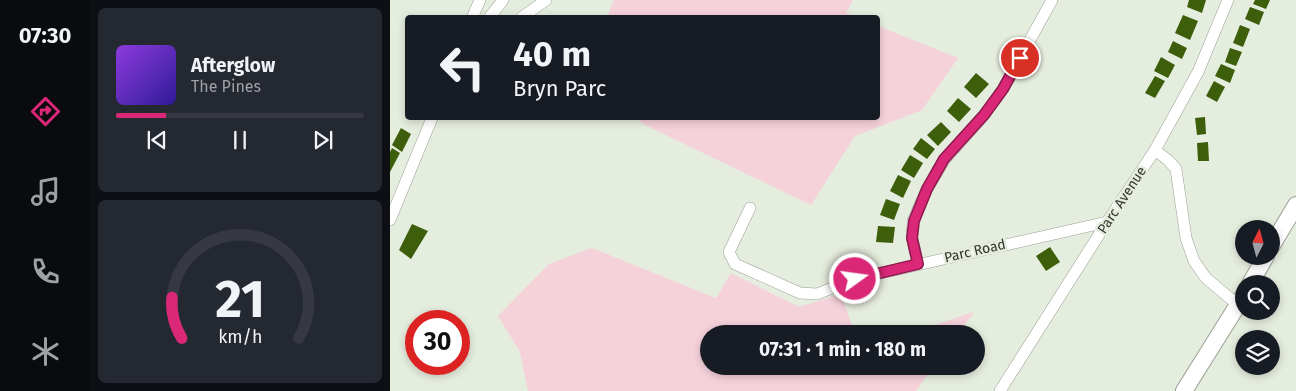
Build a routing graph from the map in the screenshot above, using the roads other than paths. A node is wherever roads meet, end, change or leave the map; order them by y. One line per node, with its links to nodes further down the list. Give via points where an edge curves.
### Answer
1 (480, 0): 6 (street)
2 (503, 0): 7 (street)
3 (546, 0): 8 (street)
4 (1052, 0): 16 (street, via 1003,89 944,159 927,189 914,221 912,238)
5 (1228, 0): 10 (street, Parc Avenue, via 1198,72)
6 (473, 15)
7 (491, 15)
8 (525, 15)
9 (431, 120): 13 (street)
10 (1155, 150): 14 (street, Parc Avenue); 17 (street, via 1176,169 1186,238 1194,262 1206,278)
11 (1296, 205): 15 (main road)
12 (750, 208): 16 (street, Parc Road, via 729,252 735,264 800,293 817,294 855,279)
13 (390, 220)
14 (1107, 222): 16 (street, Parc Road); 19 (street, Parc Avenue)
15 (1280, 232)
16 (918, 264)
17 (1235, 296)
18 (1235, 310): 20 (main road)
19 (1000, 391)
20 (1184, 391)

